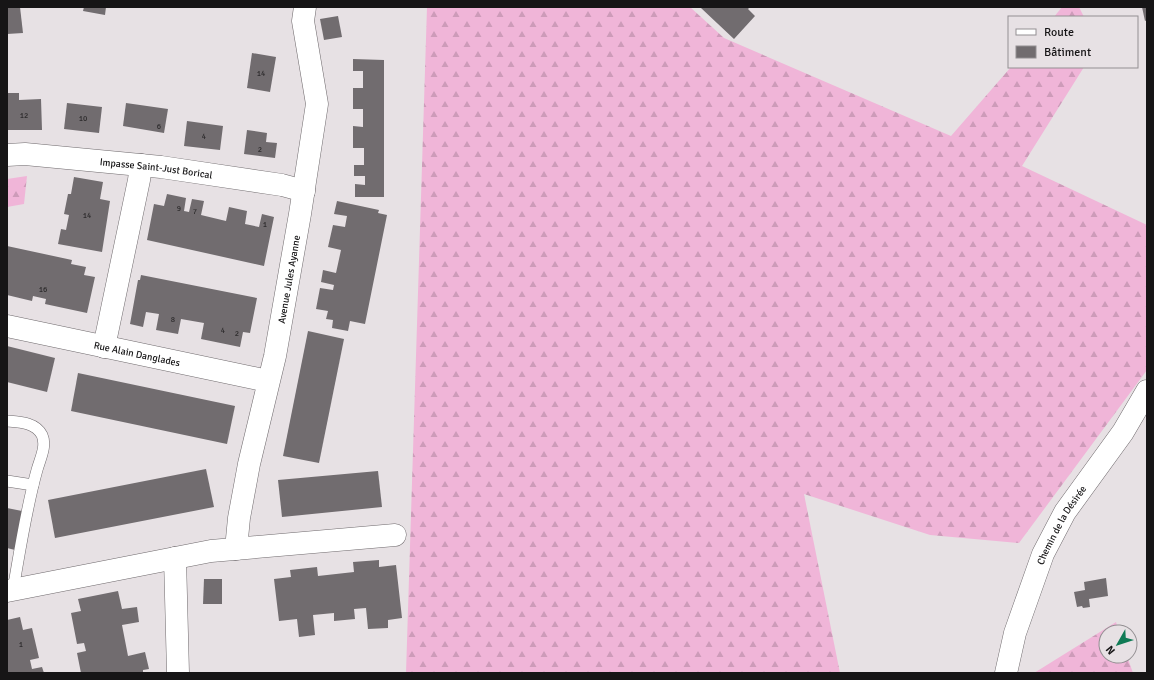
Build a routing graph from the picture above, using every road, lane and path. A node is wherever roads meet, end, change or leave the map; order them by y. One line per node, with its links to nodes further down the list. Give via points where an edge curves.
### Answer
1 (305, 7): 4 (street, Avenue Jules Ayanne, via 303,22 318,104)
2 (7, 156): 3 (street, Impasse Saint-Just Borical, via 25,154)
3 (140, 165): 4 (street, Impasse Saint-Just Borical, via 282,185); 6 (street)
4 (304, 191): 7 (street, Avenue Jules Ayanne, via 275,356)
5 (7, 326): 6 (street, Rue Alain Danglades)
6 (104, 347): 7 (street, Rue Alain Danglades)
7 (268, 381): 13 (street, Avenue Jules Ayanne, via 249,464)
8 (1147, 390): 17 (street, Chemin de la Désirée, via 1123,432 1065,512 1043,554 1015,633)
9 (7, 421): 11 (lane, via 28,424 37,428 42,435 44,445)
10 (7, 481): 11 (lane)
11 (33, 485): 15 (lane)
12 (395, 535): 13 (street)
13 (236, 550): 14 (street, via 211,551)
14 (175, 558): 15 (street); 16 (street)
15 (10, 591)
16 (178, 673)
17 (1006, 673)

